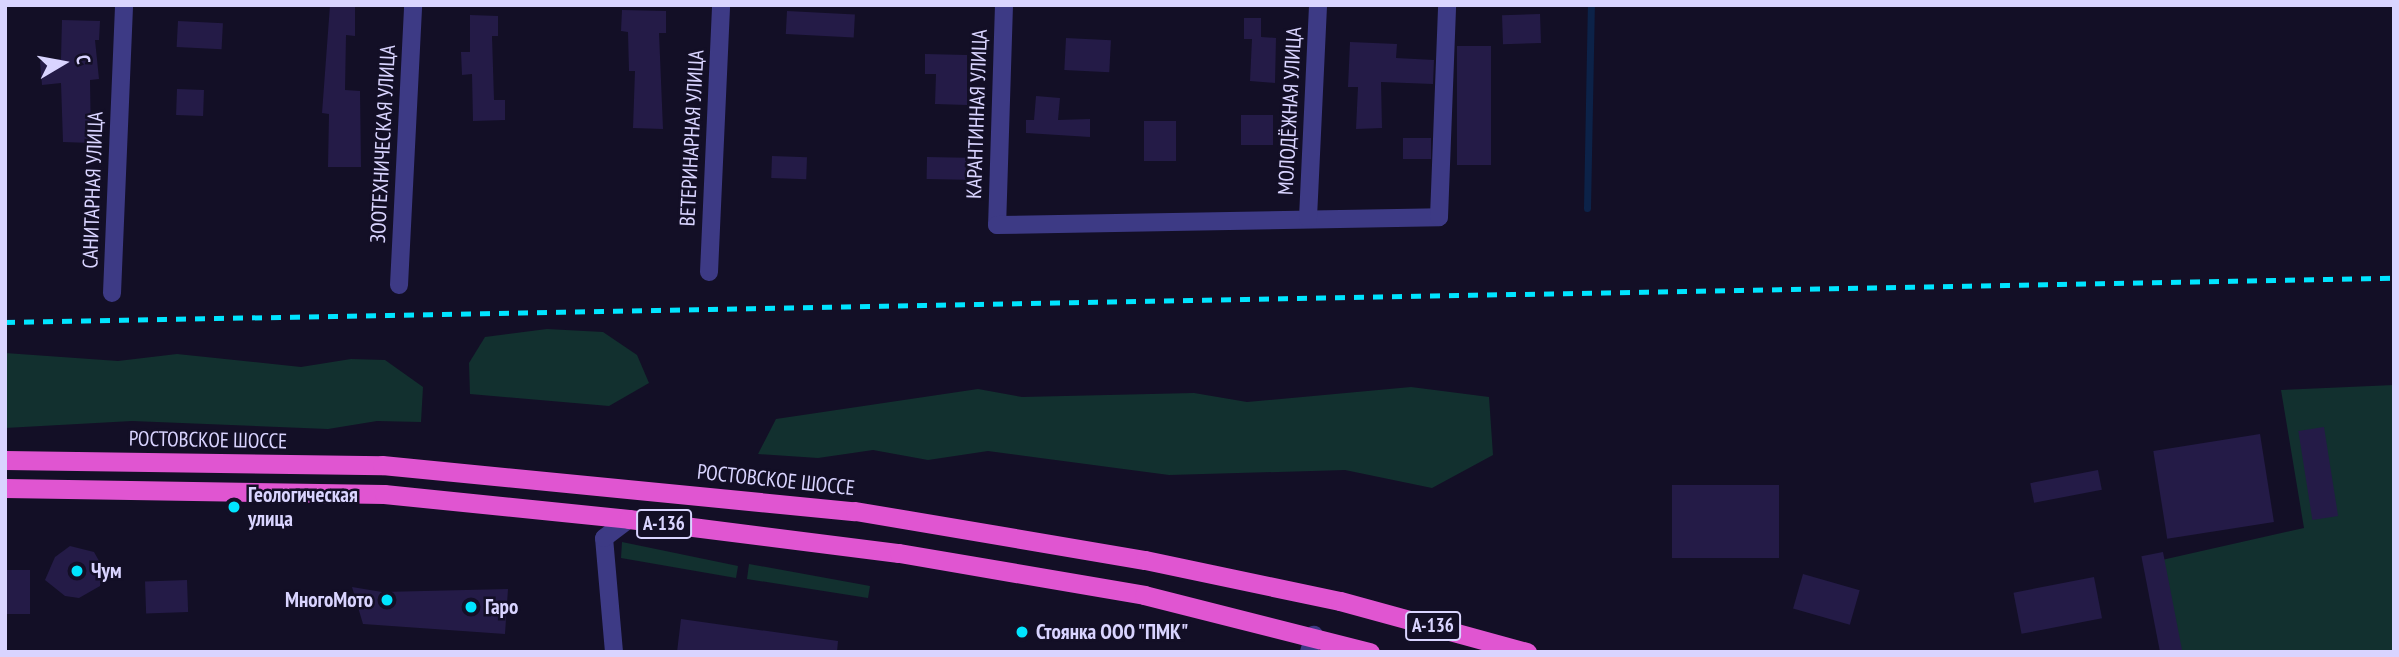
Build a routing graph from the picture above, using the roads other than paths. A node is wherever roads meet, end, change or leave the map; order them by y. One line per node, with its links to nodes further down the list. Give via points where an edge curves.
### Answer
1 (124, 5): 10 (street, САНИТАРНАЯ УЛИЦА)
2 (413, 5): 9 (street, ЗООТЕХНИЧЕСКАЯ УЛИЦА)
3 (722, 5): 8 (street, ВЕТЕРИНАРНАЯ УЛИЦА)
4 (1004, 5): 7 (street, КАРАНТИННАЯ УЛИЦА, via 997,225)
5 (1318, 5): 7 (street, МОЛОДЁЖНАЯ УЛИЦА)
6 (1447, 5): 7 (street, via 1439,217)
7 (1308, 219)
8 (709, 272)
9 (399, 285)
10 (112, 293)
11 (5, 460): 17 (highway, РОСТОВСКОЕ ШОССЕ / А-136, via 382,465 855,511 1145,560 1340,601)
12 (5, 488): 13 (highway, А-136, via 384,494)
13 (629, 519): 14 (highway, А-136, via 913,556 1144,595); 15 (street, via 604,538)
14 (1312, 643): 16 (highway, А-136)
15 (614, 652)
16 (1370, 652)
17 (1527, 652)

